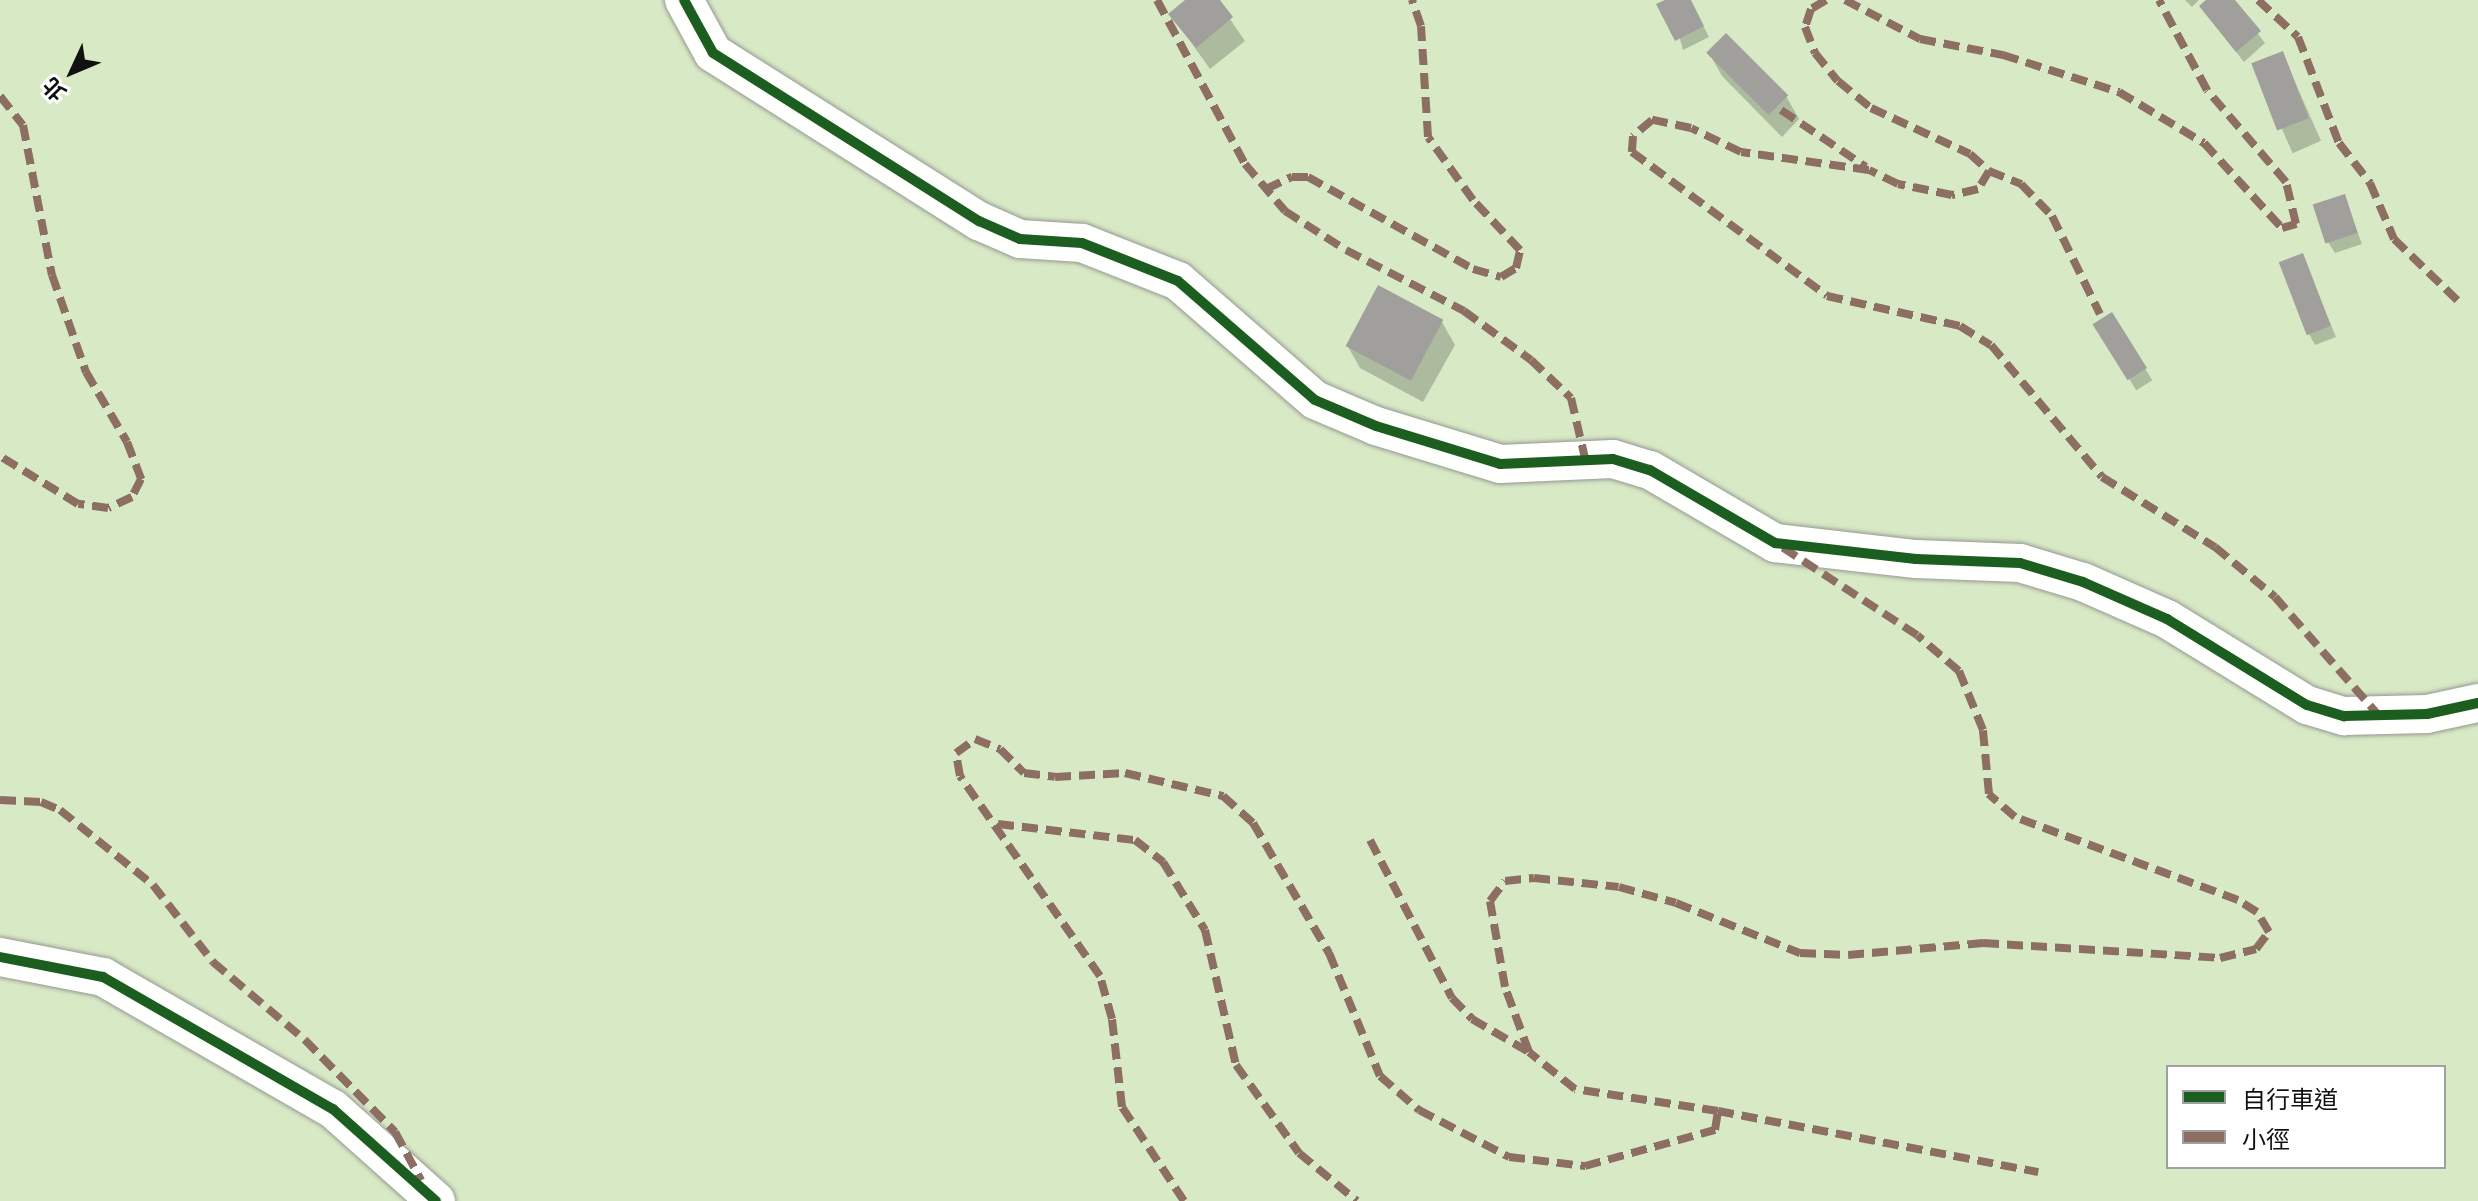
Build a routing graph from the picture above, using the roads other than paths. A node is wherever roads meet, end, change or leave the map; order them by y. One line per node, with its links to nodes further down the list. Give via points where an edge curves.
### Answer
1 (684, 0): 2 (street, via 713,53 966,213 1020,239 1082,243 1178,281 1315,400 1376,426 1500,464 1613,459 1650,470 1775,543 1916,559 2020,563 2071,578 2167,619 2307,705 2344,716 2427,714)
2 (2478, 703)
3 (0, 957): 4 (street, via 103,977 333,1109)
4 (436, 1201)

